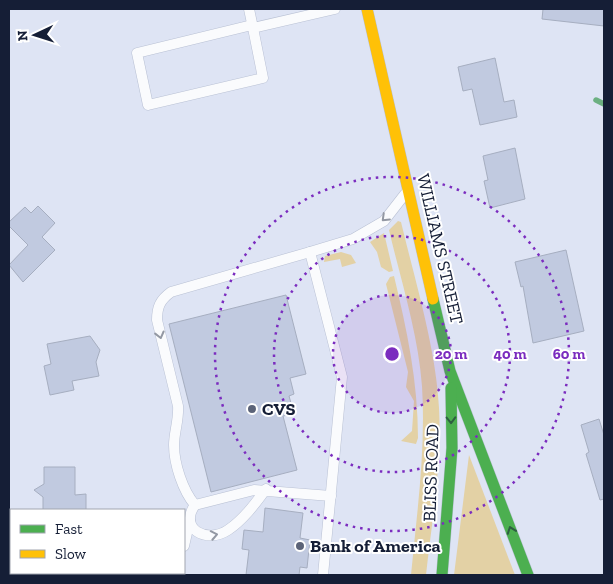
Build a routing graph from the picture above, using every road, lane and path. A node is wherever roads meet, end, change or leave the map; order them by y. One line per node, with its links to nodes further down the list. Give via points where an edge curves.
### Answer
1 (248, 9): 4 (lane)
2 (335, 9): 4 (lane)
3 (367, 9): 5 (main road, WILLIAMS STREET)
4 (252, 26): 4 (lane, via 137,53 148,105 263,78)
5 (409, 189): 6 (lane, one-way to 6, via 384,221 354,239); 7 (main road, WILLIAMS STREET)
6 (310, 252): 9 (lane, via 342,377); 10 (lane, one-way to 10, via 171,292 158,308 157,320 178,406 175,455 187,496)
7 (450, 371): 14 (main road, BLISS ROAD, one-way to 14, via 452,448); 15 (main road, WILLIAMS STREET, one-way to 7)
8 (266, 490): 9 (lane); 10 (lane); 11 (lane, one-way to 8, via 194,530 205,536 217,536 229,530)
9 (331, 496): 13 (lane)
10 (195, 505): 11 (lane)
11 (190, 520): 12 (lane)
12 (185, 542)
13 (323, 575)
14 (442, 575)
15 (528, 575)

